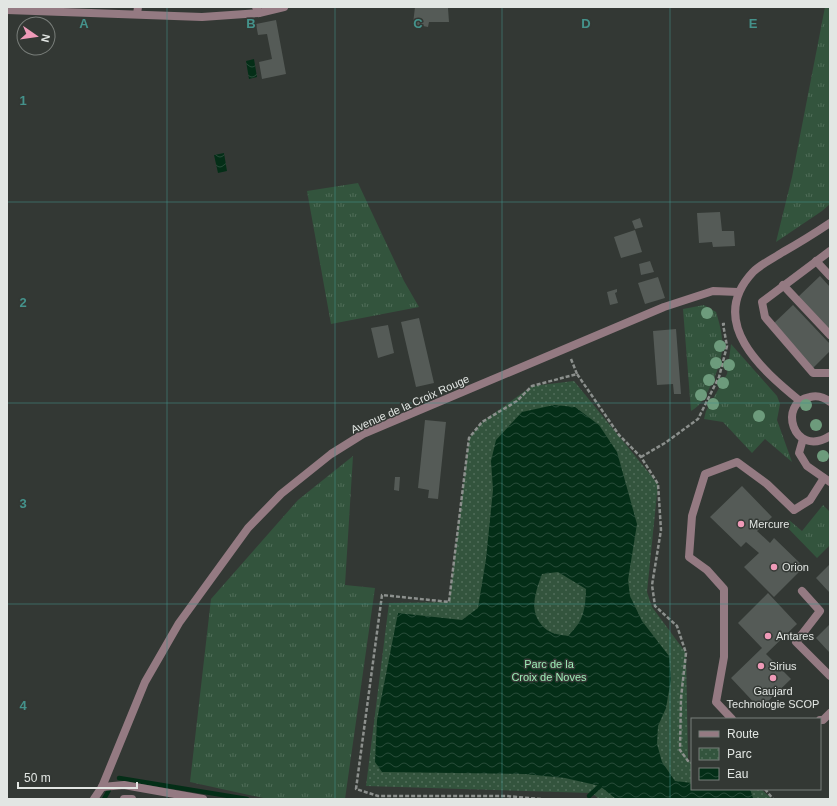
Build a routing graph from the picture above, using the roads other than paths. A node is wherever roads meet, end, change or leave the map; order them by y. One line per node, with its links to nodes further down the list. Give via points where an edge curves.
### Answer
1 (284, 7): 3 (street)
2 (7, 10): 4 (street)
3 (257, 10): 4 (street, via 202,16)
4 (137, 11)
5 (830, 223): 10 (street, via 754,271)
6 (830, 251): 7 (street)
7 (816, 261): 8 (street); 9 (street)
8 (830, 276)
9 (783, 285): 11 (street); 12 (street, via 762,302 765,317 812,373)
10 (738, 292): 14 (street, via 736,323 751,355 773,379); 23 (street, Avenue de la Croix Rouge, via 713,291 664,307 363,434 331,454 281,494 248,528 179,623 145,682)
11 (830, 335)
12 (830, 373)
13 (828, 398): 14 (street, via 816,396)
14 (800, 401): 16 (street, via 793,410 791,421 795,432)
15 (830, 436): 16 (street, via 817,442)
16 (803, 439): 17 (street, via 799,452 807,466)
17 (827, 480): 21 (street, via 810,500 794,510 767,484 737,462 705,474 692,516 689,557 707,570 724,589 724,657 716,702)
18 (802, 591): 19 (street, via 820,611 796,642)
19 (830, 676)
20 (830, 713): 22 (street)
21 (731, 718)
22 (821, 720)
23 (102, 787): 24 (street, Avenue de la Croix Rouge); 27 (street, via 124,785)
24 (94, 799)
25 (124, 799): 26 (street)
26 (132, 799)
27 (203, 799)

